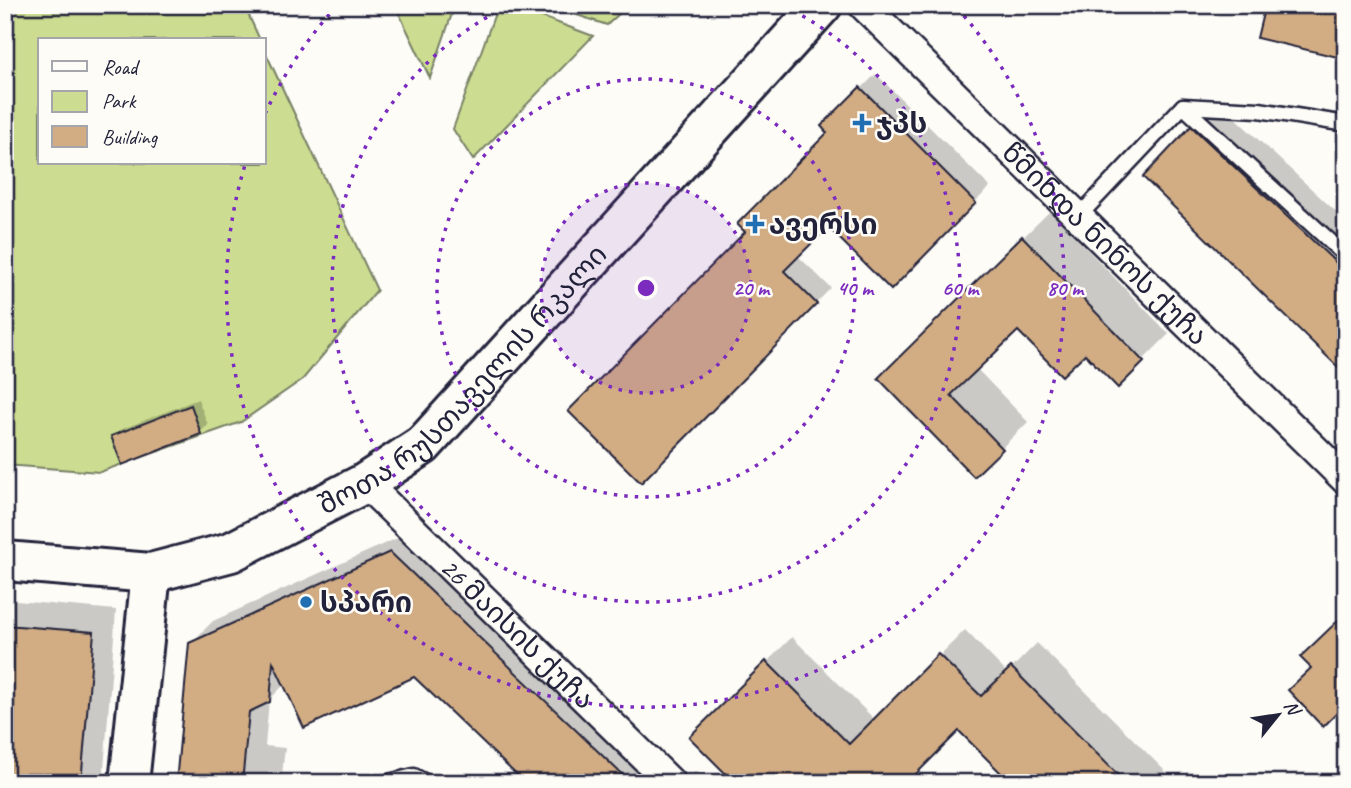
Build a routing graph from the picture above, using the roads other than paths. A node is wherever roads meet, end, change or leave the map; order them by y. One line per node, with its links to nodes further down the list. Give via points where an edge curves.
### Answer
1 (822, 5): 8 (main road, შოთა რუსთაველის რკალი, via 423,445)
2 (863, 5): 5 (street, წმინდა ნინოს ქუჩა)
3 (1183, 106): 4 (lane, via 1259,110); 5 (lane); 6 (lane)
4 (1346, 124)
5 (1078, 217): 7 (street, წმინდა ნინოს ქუჩა)
6 (1346, 256)
7 (1345, 479)
8 (365, 483): 10 (main road, შოთა რუსთაველის რკალი, via 231,552); 14 (street, 26 მაისის ქუჩა)
9 (5, 561): 10 (main road, შოთა რუსთაველის რკალი)
10 (151, 573): 11 (main road)
11 (129, 783)
12 (384, 783): 13 (lane, via 414,776)
13 (427, 783)
14 (671, 783)

